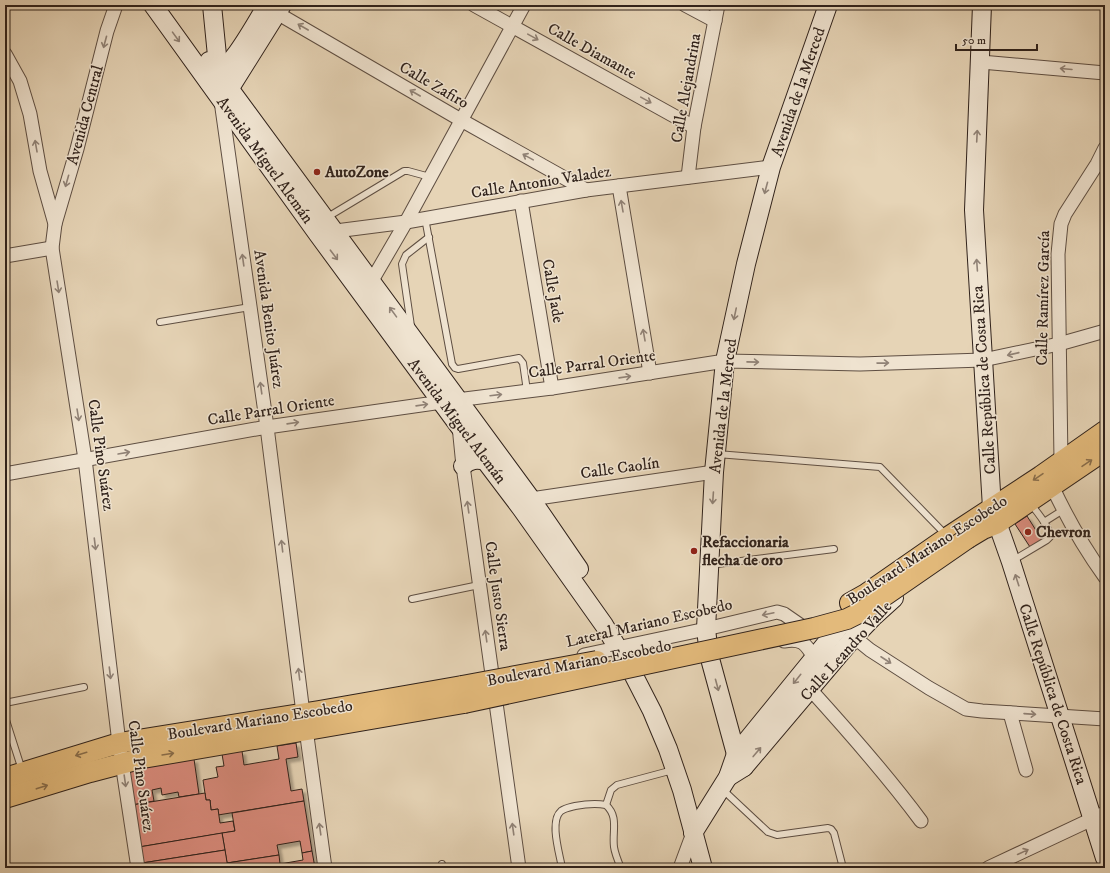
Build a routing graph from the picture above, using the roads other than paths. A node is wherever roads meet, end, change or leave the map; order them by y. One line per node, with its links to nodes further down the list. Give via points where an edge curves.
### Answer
1 (116, 5): 30 (street, Avenida Central, one-way to 30)
2 (153, 5): 18 (street, Avenida Miguel Alemán, one-way to 18)
3 (168, 5): 18 (street, Avenida Miguel Alemán)
4 (212, 5): 18 (street)
5 (224, 5): 18 (street)
6 (474, 5): 14 (street, Calle Diamante)
7 (524, 5): 14 (street)
8 (685, 5): 13 (street)
9 (718, 5): 13 (street, Calle Alejandrina)
10 (828, 5): 22 (street, Avenida de la Merced)
11 (982, 5): 16 (street, Calle República de Costa Rica)
12 (273, 7): 18 (street); 18 (street); 19 (street, Calle Zafiro, one-way to 12)
13 (715, 21): 20 (street, Calle Alejandrina)
14 (512, 26): 19 (street); 20 (street, Calle Diamante, one-way to 20)
15 (5, 54): 30 (street, Calle Pino Suárez, one-way to 15, via 40,171 26,98)
16 (981, 62): 17 (street, one-way to 16); 41 (street, Calle República de Costa Rica, one-way to 16, via 974,210)
17 (1105, 73)
18 (222, 81): 31 (street, Avenida Miguel Alemán); 36 (street, Avenida Benito Juárez, one-way to 18)
19 (461, 120): 23 (street); 26 (street, Calle Zafiro, one-way to 19)
20 (694, 127): 24 (street, Calle Alejandrina)
21 (1105, 148): 40 (street, Calle Ramírez García, via 1061,224 1058,254)
22 (772, 167): 24 (street, Calle Antonio Valadez); 42 (street, Avenida de la Merced, one-way to 42, via 746,264)
23 (430, 177): 29 (street); 31 (lane, via 404,171)
24 (688, 178): 25 (street, Calle Antonio Valadez)
25 (619, 186): 26 (street, Calle Antonio Valadez); 43 (street, one-way to 25)
26 (586, 190): 27 (street, Calle Antonio Valadez)
27 (521, 201): 28 (street, Calle Antonio Valadez); 44 (street, Calle Jade)
28 (425, 218): 29 (street, Calle Antonio Valadez); 32 (lane)
29 (406, 222): 31 (street, Calle Antonio Valadez); 35 (street)
30 (55, 224): 33 (street, Calle Pino Suárez)
31 (325, 228): 35 (street, Avenida Miguel Alemán)
32 (429, 237): 39 (lane, via 406,255 402,264); 45 (lane, via 452,364 458,369 519,358 523,363)
33 (52, 248): 34 (street); 51 (street, Calle Pino Suárez, one-way to 51)
34 (5, 256)
35 (367, 288): 39 (street, Avenida Miguel Alemán, one-way to 35); 46 (street, Avenida Miguel Alemán)
36 (250, 307): 37 (lane); 47 (street, Avenida Benito Juárez, one-way to 36)
37 (160, 322)
38 (1105, 331): 40 (street, Calle Parral Oriente)
39 (412, 338): 46 (street, Avenida Miguel Alemán)
40 (1059, 344): 41 (street, Calle Parral Oriente, one-way to 41); 53 (street, Calle Ramírez García)
41 (983, 360): 42 (street, Calle Parral Oriente, one-way to 41, via 860,364); 61 (street, Calle República de Costa Rica)
42 (725, 361): 43 (street, Calle Parral Oriente); 50 (street, Avenida de la Merced)
43 (650, 373): 44 (street, Calle Parral Oriente, one-way to 43)
44 (552, 388): 45 (street, Calle Parral Oriente)
45 (527, 391): 46 (street, Calle Parral Oriente, one-way to 45)
46 (453, 408): 47 (street, Calle Parral Oriente, one-way to 46); 52 (street, Avenida Miguel Alemán); 54 (street, Calle Justo Sierra); 58 (street, Avenida Miguel Alemán); 74 (lane, via 563,556)
47 (267, 427): 51 (street, Calle Parral Oriente, one-way to 47); 88 (street, Avenida Benito Juárez, one-way to 47)
48 (1105, 431): 53 (main road, Boulevard Mariano Escobedo)
49 (1105, 450): 57 (main road, Boulevard Mariano Escobedo, one-way to 49)
50 (717, 454): 55 (street, Avenida de la Merced); 63 (lane, via 880,467)
51 (85, 459): 56 (street, Calle Parral Oriente); 89 (street, Calle Pino Suárez, one-way to 89)
52 (486, 461): 54 (street, via 469,461); 74 (street, Avenida Miguel Alemán, via 604,626)
53 (1061, 461): 61 (main road, Boulevard Mariano Escobedo, one-way to 61)
54 (463, 466): 68 (street, Calle Justo Sierra, one-way to 54)
55 (714, 472): 58 (street, Calle Caolín); 66 (street, Avenida de la Merced, one-way to 66)
56 (5, 474)
57 (1052, 486): 59 (main road, Boulevard Mariano Escobedo); 60 (street)
58 (531, 498): 74 (street, Avenida Miguel Alemán, via 602,603)
59 (1030, 502): 61 (main road, Boulevard Mariano Escobedo); 62 (lane)
60 (1063, 510): 62 (lane); 67 (street, via 1088,554)
61 (994, 516): 63 (main road, Boulevard Mariano Escobedo); 65 (street, Calle República de Costa Rica); 72 (street, Calle Leandro Valle, via 972,544 906,588); 81 (main road, Boulevard Mariano Escobedo, bridge, via 983,529 875,603 847,619 814,628)
62 (1044, 522): 65 (lane, via 1050,534 1047,540)
63 (948, 537): 70 (main road, Boulevard Mariano Escobedo)
64 (834, 549): 66 (lane)
65 (1011, 562): 85 (street, Calle República de Costa Rica, one-way to 65)
66 (708, 565): 71 (street, Avenida de la Merced)
67 (1105, 577)
68 (479, 585): 69 (lane); 78 (street, Calle Justo Sierra, one-way to 68)
69 (412, 599)
70 (858, 599): 72 (street, via 852,621); 73 (street, Calle Leandro Valle); 81 (main road, Boulevard Mariano Escobedo, bridge, via 805,618 703,637)
71 (706, 629): 73 (street, Lateral Mariano Escobedo, one-way to 71, via 777,612); 74 (street, Lateral Mariano Escobedo); 75 (street, Avenida de la Merced)
72 (854, 637): 80 (street, Calle Leandro Valle); 84 (street, one-way to 84, via 890,663 966,709)
73 (826, 642): 76 (street, Calle Leandro Valle)
74 (622, 647): 77 (street, Avenida Miguel Alemán); 78 (street, Lateral Mariano Escobedo)
75 (709, 655): 76 (street, via 797,640 806,645); 77 (street); 90 (street, Avenida de la Merced, one-way to 90)
76 (814, 658): 90 (street, Calle Leandro Valle, one-way to 90)
77 (637, 670): 82 (street); 92 (street, Avenida Miguel Alemán); 100 (street, Avenida Miguel Alemán, via 671,730 688,777)
78 (492, 674): 81 (street, Lateral Mariano Escobedo); 82 (street, Calle Justo Sierra)
79 (84, 687): 83 (lane)
80 (810, 689): 90 (street, Calle Leandro Valle, one-way to 80); 99 (street, via 895,785)
81 (468, 693): 82 (street); 88 (main road, Boulevard Mariano Escobedo)
82 (495, 700): 104 (street, Calle Justo Sierra, one-way to 82)
83 (5, 702)
84 (1010, 713): 85 (street, one-way to 85); 93 (street)
85 (1061, 716): 87 (street); 98 (street, Calle República de Costa Rica)
86 (5, 717): 94 (lane)
87 (1105, 719)
88 (310, 723): 89 (main road, Boulevard Mariano Escobedo); 91 (main road, Boulevard Mariano Escobedo, one-way to 88); 103 (street, Avenida Benito Juárez, one-way to 88)
89 (118, 743): 91 (street, Calle Pino Suárez); 94 (main road, Boulevard Mariano Escobedo, one-way to 94)
90 (740, 760): 95 (street, Calle Leandro Valle)
91 (122, 762): 96 (main road, Boulevard Mariano Escobedo, one-way to 91); 102 (street, Calle Pino Suárez, one-way to 102)
92 (676, 770): 97 (lane, via 617,785 611,790); 100 (street, Avenida Miguel Alemán)
93 (1026, 770)
94 (14, 775)
95 (725, 783): 100 (street, Calle Leandro Valle); 111 (lane, via 768,832 777,835 831,829)
96 (5, 798)
97 (606, 805): 105 (lane, via 594,803 560,812 555,823); 106 (lane, via 613,814 614,846)
98 (1099, 816): 101 (street, Calle República de Costa Rica); 112 (street, one-way to 98)
99 (921, 821)
100 (697, 827): 107 (street, Calle Leandro Valle); 108 (street, Avenida Miguel Alemán); 109 (lane); 110 (street, Avenida Miguel Alemán)
101 (1105, 858)
102 (138, 868)
103 (325, 868)
104 (519, 868)
105 (562, 868)
106 (621, 868)
107 (680, 868)
108 (703, 868)
109 (708, 868)
110 (715, 868)
111 (843, 868)
112 (988, 868)

